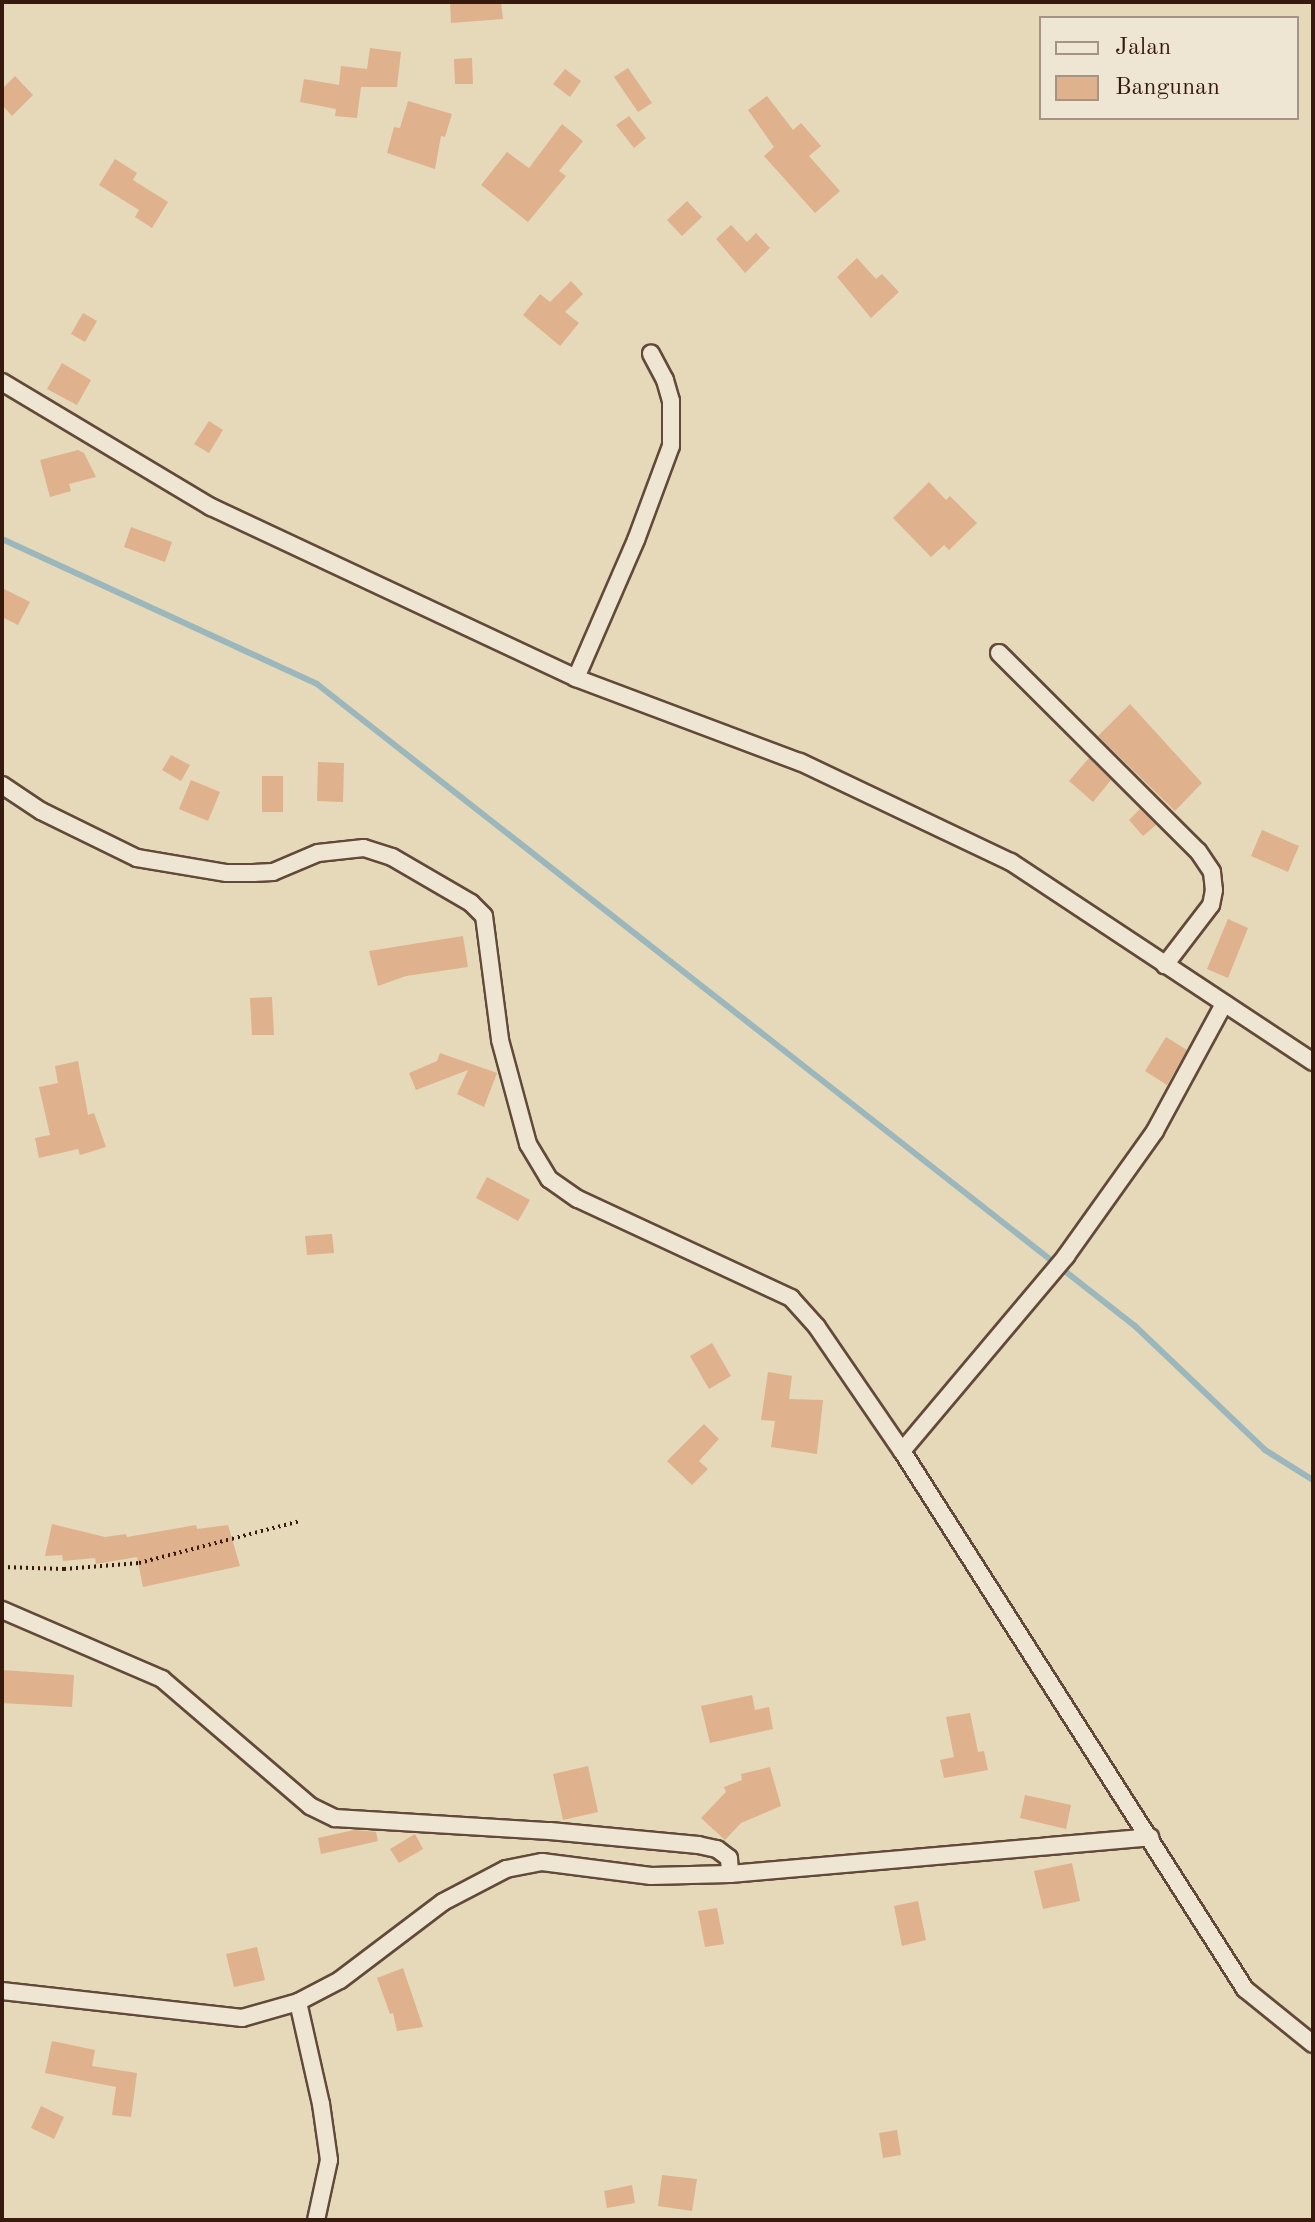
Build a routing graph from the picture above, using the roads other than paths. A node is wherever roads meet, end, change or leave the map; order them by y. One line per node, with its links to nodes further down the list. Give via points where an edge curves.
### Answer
1 (651, 354): 4 (street, via 671,401 671,446)
2 (2, 382): 4 (street, via 211,507)
3 (999, 653): 6 (street, via 1198,851 1212,872 1211,905)
4 (576, 678): 6 (street, via 800,762 1011,862)
5 (2, 785): 9 (street, via 41,811 137,858 253,873 273,872 318,853 364,848 392,857 471,903 484,916 500,1040 528,1144 549,1179 578,1199 791,1298 817,1327)
6 (1165, 965): 7 (street)
7 (1224, 1004): 8 (street); 9 (street, via 1155,1131 1066,1256)
8 (1313, 1062)
9 (902, 1451): 11 (street)
10 (2, 1610): 12 (street, via 162,1679 310,1806 335,1818 698,1845 729,1858)
11 (1150, 1837): 12 (street); 15 (street, via 1245,1989)
12 (730, 1874): 14 (street, via 651,1876 542,1862 506,1869 443,1902 340,1980)
13 (2, 1991): 14 (street, via 242,2018)
14 (298, 2002): 16 (street, via 329,2160)
15 (1313, 2044)
16 (316, 2220)

